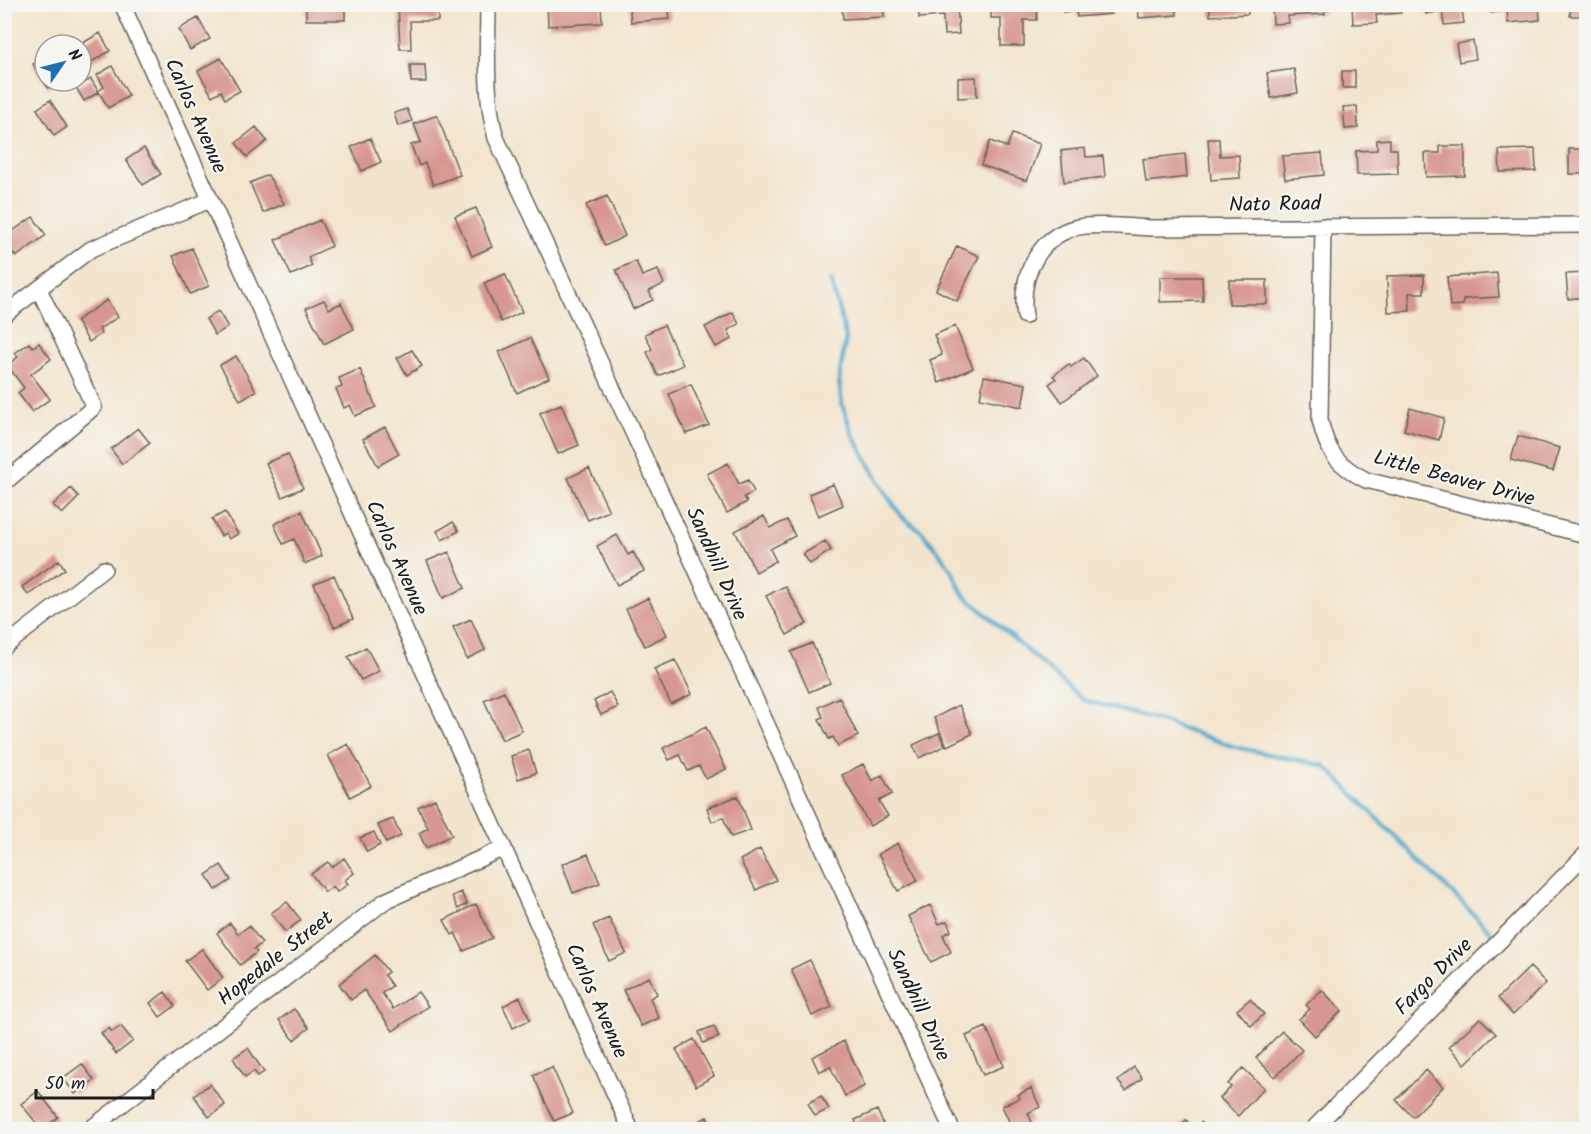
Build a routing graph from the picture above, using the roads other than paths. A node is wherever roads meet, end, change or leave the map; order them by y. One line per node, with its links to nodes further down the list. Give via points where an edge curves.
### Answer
1 (122, 4): 3 (street, Carlos Avenue)
2 (488, 4): 17 (street, Sandhill Drive, via 489,96 496,138)
3 (210, 200): 6 (street, via 92,249); 13 (street, Carlos Avenue)
4 (1587, 225): 5 (street, Nato Road)
5 (1323, 226): 8 (street, Nato Road, via 1073,228 1059,234 1036,255 1024,288); 10 (street, Little Beaver Drive, via 1320,420 1324,438 1339,462 1366,480)
6 (39, 289): 7 (street); 9 (street, via 94,406)
7 (4, 315)
8 (1025, 316)
9 (4, 483)
10 (1587, 535)
11 (104, 569): 12 (street)
12 (4, 647)
13 (504, 848): 15 (street, Hopedale Street, via 385,901); 16 (street, Carlos Avenue)
14 (1587, 854): 18 (street, Fargo Drive)
15 (89, 1130)
16 (631, 1130)
17 (952, 1130)
18 (1312, 1130)

